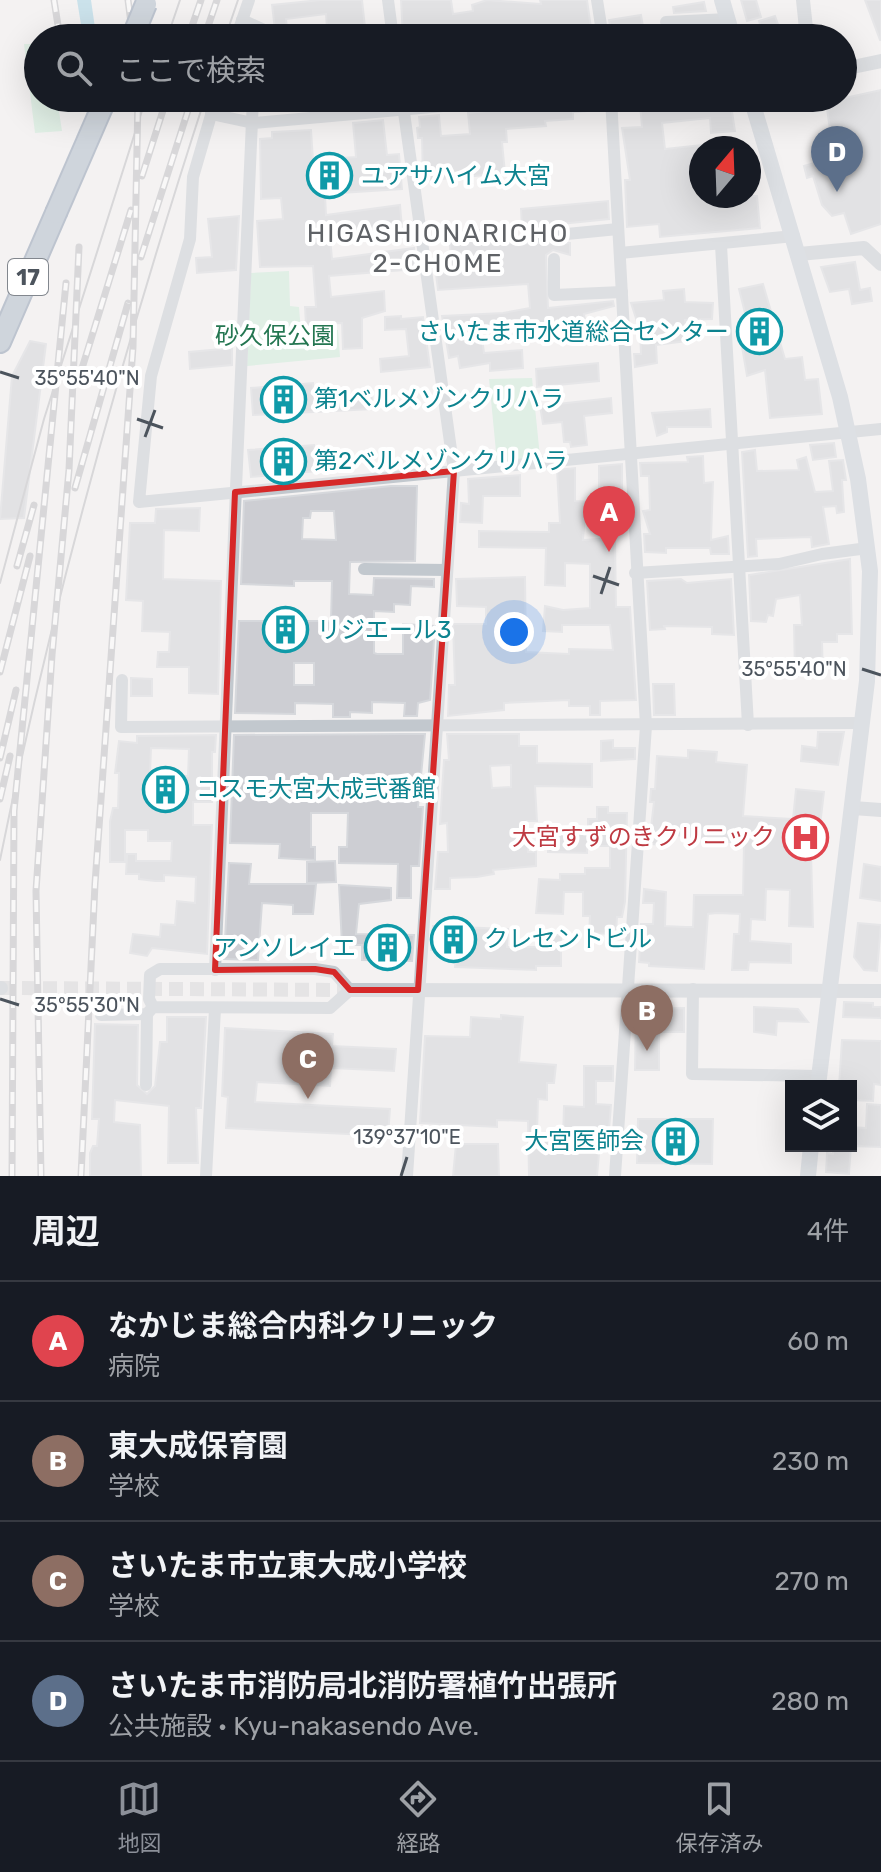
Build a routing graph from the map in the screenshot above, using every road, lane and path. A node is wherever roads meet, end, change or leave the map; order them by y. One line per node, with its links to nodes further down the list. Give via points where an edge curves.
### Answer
1 (249, 0): 8 (street)
2 (388, 0): 13 (street)
3 (597, 0): 14 (street)
4 (722, 0): 7 (main road)
5 (803, 0): 16 (street)
6 (147, 2): 10 (highway, bridge)
7 (728, 19): 9 (street); 15 (main road)
8 (242, 20): 11 (street); 12 (street)
9 (666, 22)
10 (138, 24)
11 (241, 24)
12 (251, 24)
13 (391, 24)
14 (601, 24)
15 (729, 24)
16 (806, 24)
17 (881, 61): 18 (street)
18 (857, 66)
19 (100, 112): 36 (highway, 17, bridge)
20 (253, 112): 26 (street)
21 (345, 112): 26 (street)
22 (404, 112): 41 (street)
23 (612, 112): 27 (street)
24 (755, 112): 28 (main road)
25 (211, 114): 26 (street); 42 (street, via 193,177 190,239 151,376 139,502)
26 (253, 123): 42 (street)
27 (618, 229): 29 (street); 31 (street)
28 (794, 236): 30 (street); 32 (main road)
29 (536, 237)
30 (721, 245): 31 (street); 39 (street)
31 (620, 253): 35 (street)
32 (799, 254): 34 (street, via 864,248); 38 (main road)
33 (554, 259): 35 (street, via 554,295)
34 (881, 264)
35 (622, 292): 40 (street)
36 (0, 342)
37 (881, 429): 38 (street)
38 (850, 434): 39 (street); 43 (main road)
39 (731, 442): 40 (street); 44 (street)
40 (631, 452): 41 (street); 48 (street)
41 (454, 471): 42 (street); 46 (street)
42 (235, 492): 55 (street)
43 (868, 548): 44 (street); 47 (main road)
44 (739, 566): 48 (street); 52 (street)
45 (364, 569): 46 (street)
46 (447, 570): 53 (street)
47 (876, 571): 49 (main road)
48 (635, 573): 54 (street)
49 (876, 619): 51 (main road)
50 (122, 680): 55 (street, via 121,727)
51 (862, 723): 52 (street); 56 (main road)
52 (748, 725): 54 (street)
53 (436, 726): 54 (street); 55 (street); 62 (street)
54 (646, 726): 59 (street)
55 (227, 727): 58 (street)
56 (853, 808): 57 (street); 63 (main road)
57 (881, 810)
58 (215, 970): 61 (street, via 334,972); 66 (street, via 153,971)
59 (627, 989): 60 (street); 62 (street); 74 (street)
60 (693, 989): 63 (street); 68 (street, via 692,1074)
61 (350, 990): 62 (street); 65 (street, via 330,1008)
62 (418, 990): 73 (street)
63 (831, 991): 64 (street); 69 (main road)
64 (881, 991)
65 (215, 1009): 66 (street); 72 (street)
66 (150, 1011): 67 (street); 70 (street)
67 (101, 1015)
68 (801, 1080)
69 (819, 1080)
70 (146, 1085)
71 (810, 1152): 75 (main road)
72 (206, 1176)
73 (407, 1176)
74 (615, 1176)
75 (808, 1176)

